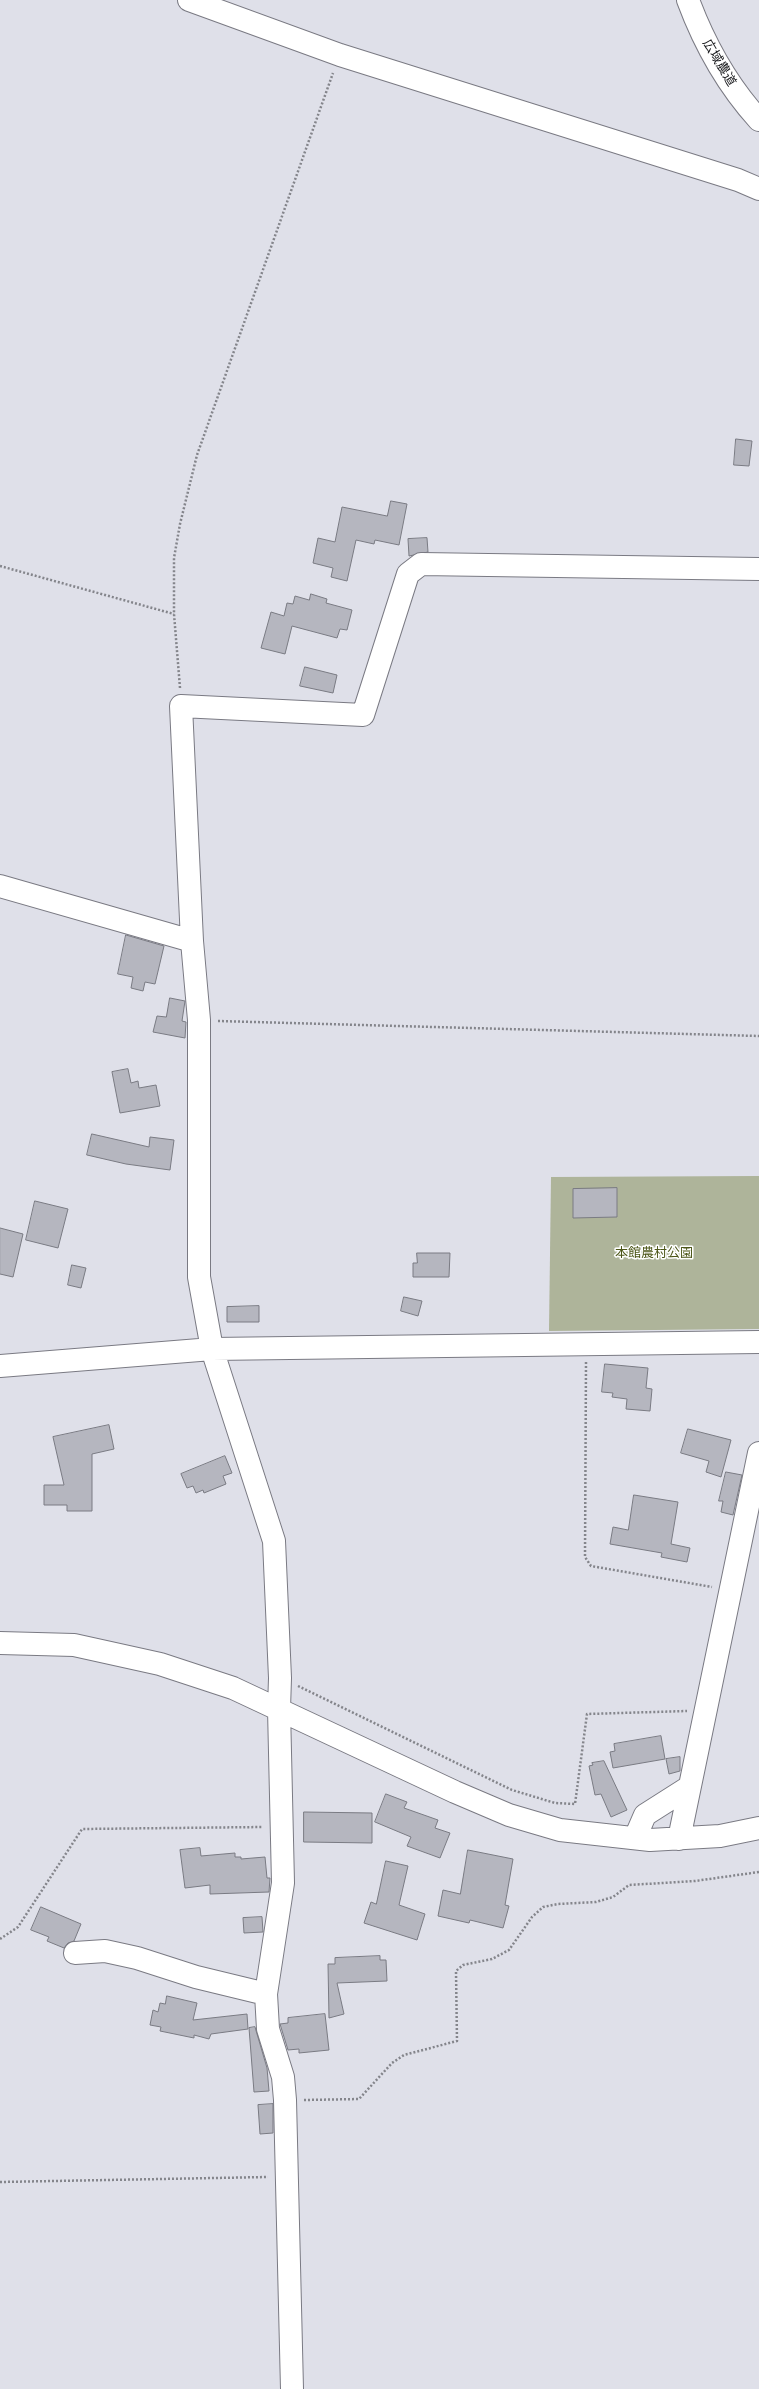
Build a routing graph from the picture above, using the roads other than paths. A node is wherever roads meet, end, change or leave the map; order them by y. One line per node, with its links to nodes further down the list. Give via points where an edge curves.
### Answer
1 (189, 0): 4 (street, via 340,55)
2 (688, 0): 3 (street, 広域農道, via 708,47 732,85)
3 (759, 120)
4 (759, 188)
5 (759, 569): 7 (street, via 422,564 408,574 363,715 181,706)
6 (0, 886): 7 (street)
7 (192, 941): 9 (street, via 199,1020 199,1277)
8 (759, 1342): 9 (street)
9 (212, 1349): 10 (street); 13 (street, via 274,1542)
10 (0, 1366)
11 (759, 1453): 14 (street)
12 (0, 1643): 13 (street, via 74,1645 160,1664 233,1688)
13 (279, 1709): 16 (street, via 509,1815 560,1830); 19 (street, via 281,1902)
14 (689, 1787): 16 (street, via 645,1815); 17 (street)
15 (759, 1828): 17 (street, via 720,1836)
16 (635, 1838): 17 (street)
17 (679, 1839)
18 (75, 1954): 19 (street, via 105,1951)
19 (266, 1994): 20 (street, via 268,2029 283,2077 285,2100 289,2176)
20 (292, 2389)

